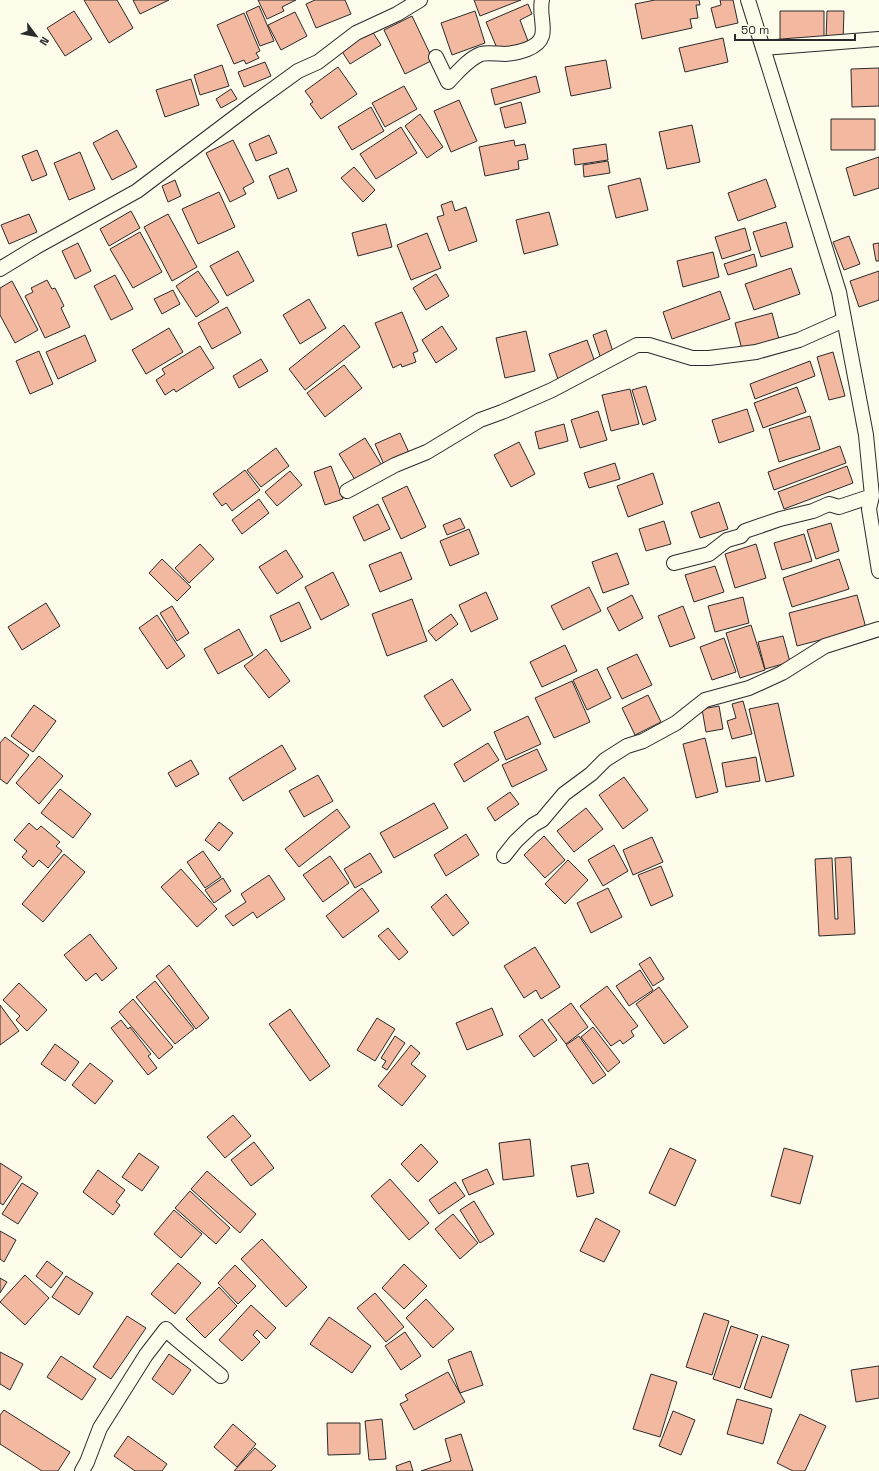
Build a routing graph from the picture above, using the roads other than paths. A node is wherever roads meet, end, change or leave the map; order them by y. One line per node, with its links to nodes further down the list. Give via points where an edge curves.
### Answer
1 (420, 0): 7 (street, via 356,33 318,62 298,71 137,191)
2 (542, 0): 6 (street, via 542,36 538,44 507,54 481,54 466,64 448,82)
3 (748, 0): 5 (street)
4 (879, 39): 5 (street)
5 (763, 48): 8 (street, via 839,292)
6 (436, 57)
7 (0, 269)
8 (844, 320): 9 (street, via 799,340 756,352 709,358 692,358 649,345 637,345 552,390 480,420 427,452); 10 (street, via 866,435)
9 (347, 491)
10 (872, 496): 11 (street, via 839,507 829,504 744,531 741,536 727,540 709,554); 12 (street, via 869,509)
11 (674, 563)
12 (879, 572)
13 (879, 629): 14 (street, via 825,646 782,673 749,688 705,700 676,723 643,741 627,746 605,760 564,794 542,820 516,841)
14 (504, 856)
15 (221, 1376): 16 (street, via 166,1329 146,1355 100,1428)
16 (82, 1471)

